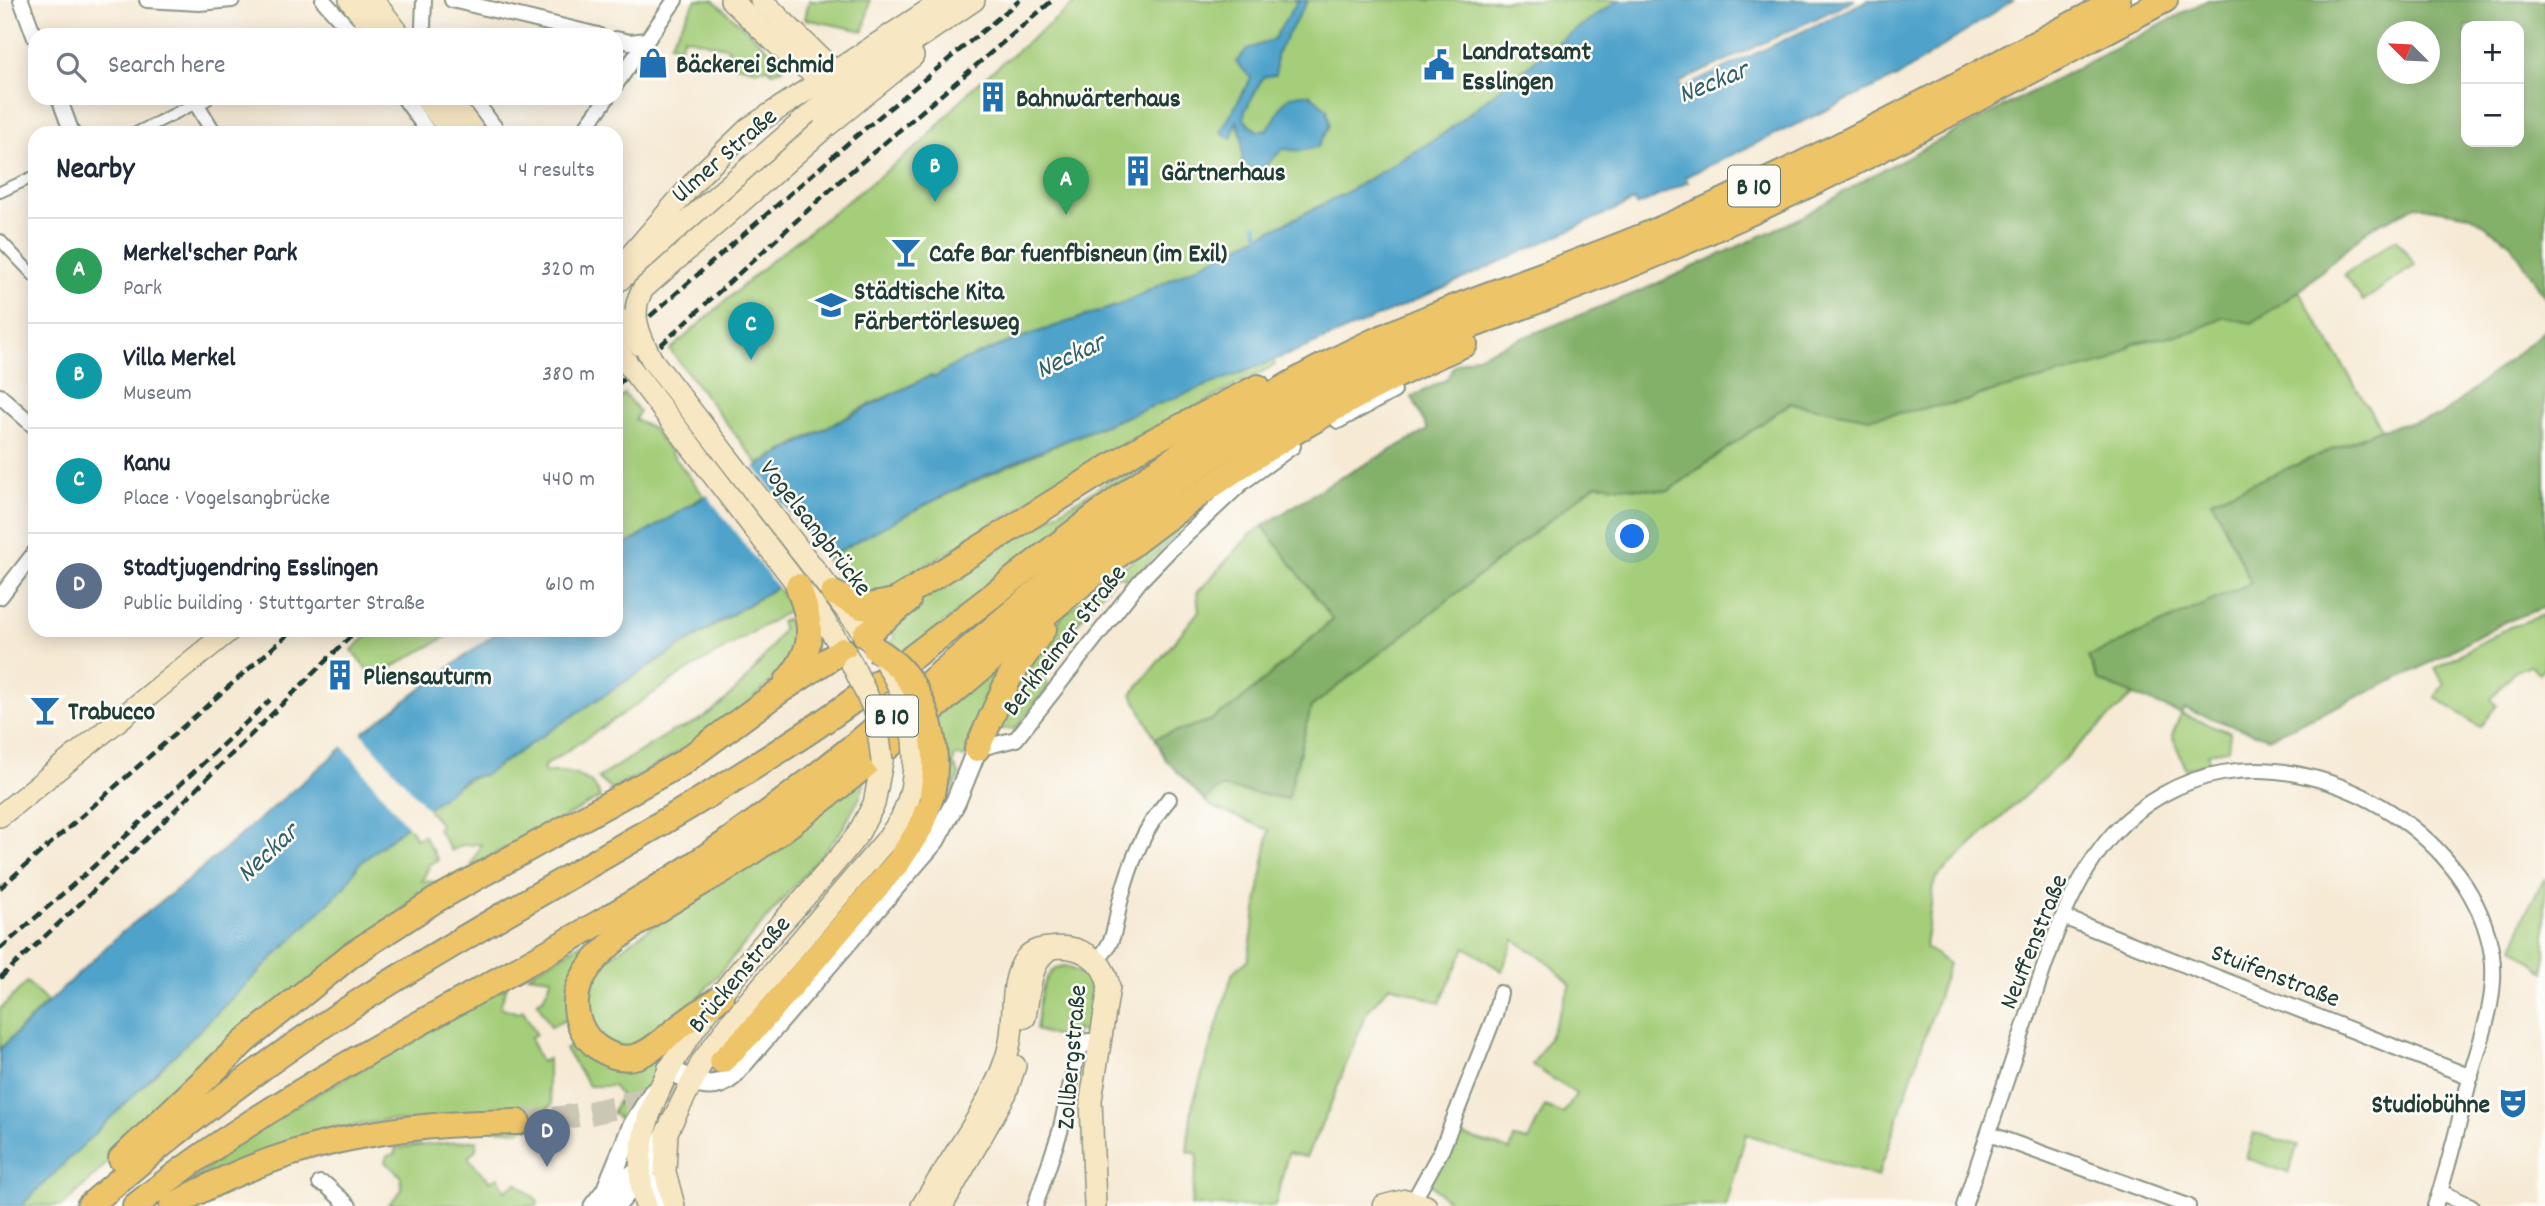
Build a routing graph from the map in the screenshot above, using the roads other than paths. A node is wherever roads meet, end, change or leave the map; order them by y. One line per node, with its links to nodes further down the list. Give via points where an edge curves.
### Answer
1 (21, 0): 16 (street)
2 (147, 0): 3 (street)
3 (232, 0)
4 (323, 0): 17 (street)
5 (349, 0): 18 (main road)
6 (373, 0): 19 (main road)
7 (424, 0): 20 (street)
8 (452, 0): 21 (street)
9 (675, 0): 25 (street)
10 (731, 0): 26 (main road)
11 (761, 0): 22 (main road)
12 (944, 0): 23 (main road, Ulmer Straße)
13 (976, 0): 28 (main road, Ulmer Straße); 56 (main road, bridge, via 643,289 636,304 636,320)
14 (2118, 0): 54 (highway, B 10, via 1731,197 1594,256)
15 (2165, 0): 49 (highway, B 10, via 1865,157)
16 (31, 28)
17 (343, 28)
18 (371, 28)
19 (395, 28)
20 (423, 28)
21 (569, 28)
22 (792, 29): 23 (main road, via 839,49); 28 (main road)
23 (895, 30): 28 (main road, Ulmer Straße)
24 (623, 40): 25 (street)
25 (647, 40): 27 (street)
26 (789, 54): 28 (main road); 37 (main road, via 797,74 794,85)
27 (623, 75)
28 (833, 80): 37 (main road, Ulmer Straße); 52 (main road, Ulmer Straße)
29 (62, 105): 38 (street)
30 (193, 105): 39 (street)
31 (203, 105): 40 (street)
32 (409, 105): 41 (street)
33 (430, 105): 42 (main road)
34 (454, 105): 43 (main road)
35 (477, 105): 44 (street)
36 (602, 105): 45 (street)
37 (764, 116): 50 (main road, Ulmer Straße, via 721,153)
38 (69, 126)
39 (150, 126)
40 (211, 126)
41 (423, 126)
42 (447, 126)
43 (470, 126)
44 (494, 126)
45 (587, 126)
46 (28, 179): 47 (street)
47 (0, 191)
48 (0, 240): 51 (street)
49 (1659, 254): 65 (highway, via 1585,295 1455,348 1321,415 1207,489); 97 (highway, B 10, via 1419,345 1326,389 1257,429 1147,505 854,748 720,847 617,911 303,1088 218,1143)
50 (623, 265)
51 (28, 270)
52 (623, 276)
53 (623, 325): 56 (main road, Vogelsangbrücke, bridge)
54 (1375, 340): 63 (highway, via 1317,360 1167,433); 96 (highway, B 10, via 1306,375 1201,440 812,729 312,1032 225,1093)
55 (623, 357): 58 (main road, Vogelsangbrücke, bridge)
56 (652, 360): 67 (main road, Vogelsangbrücke)
57 (623, 365): 58 (main road, bridge)
58 (636, 375): 64 (main road, Vogelsangbrücke)
59 (1401, 387): 72 (street, Berkheimer Straße, via 1304,439 1243,482 1140,581 1021,735 1008,743)
60 (0, 396): 61 (street)
61 (28, 421)
62 (28, 561): 66 (street)
63 (923, 585): 67 (highway, via 876,607); 70 (highway)
64 (797, 586): 68 (highway)
65 (1072, 593): 72 (highway, via 1018,663); 81 (highway, via 823,800 606,946 586,968 576,1002 580,1025 593,1043 611,1054 632,1057 653,1051)
66 (0, 597)
67 (839, 599): 70 (main road, Vogelsangbrücke)
68 (815, 618): 70 (main road, Vogelsangbrücke); 71 (highway, via 807,650)
69 (223, 637): 76 (main road)
70 (860, 651): 71 (highway); 73 (main road, Vogelsangbrücke, bridge, via 898,684); 73 (highway, bridge, via 900,667 927,716 935,750); 75 (main road, Vogelsangbrücke, bridge, via 881,738 882,772)
71 (777, 693): 95 (highway, via 682,763 434,901 351,955 246,1040)
72 (977, 749): 86 (street, via 950,815 926,853 732,1076 710,1086)
73 (920, 796): 83 (highway, via 921,827 899,861); 86 (main road, Brückenstraße, via 731,1022)
74 (1169, 799): 79 (street, via 1139,845 1119,905 1114,938)
75 (874, 804): 81 (main road, Brückenstraße, via 852,842)
76 (0, 816)
77 (2063, 917): 85 (street, Stuifenstraße); 85 (street, Neuffenstraße, via 2107,841 2135,814 2173,789 2220,773 2250,770 2286,773 2342,788 2388,811 2417,833 2454,869 2475,901 2491,952 2493,982); 89 (street, Neuffenstraße)
78 (1056, 947): 79 (main road, Zollbergstraße, via 1080,950); 104 (main road, Zollbergstraße, via 1034,951 1021,965 1002,1071); 105 (main road, Zollbergstraße, via 1040,957 1035,968 1011,1084)
79 (1097, 961): 82 (main road, Zollbergstraße, via 1108,987)
80 (1500, 993): 94 (street)
81 (721, 997): 84 (main road, Brückenstraße)
82 (1101, 1042): 106 (street, via 1088,1041 1078,1051 1060,1132); 107 (main road, Zollbergstraße, via 1091,1111)
83 (722, 1061)
84 (665, 1073): 86 (street); 90 (main road, Brückenstraße, via 643,1138); 92 (street, Brückenstraße, via 636,1119)
85 (2471, 1077): 93 (street, Neuffenstraße)
86 (691, 1081): 88 (main road, Brückenstraße)
87 (518, 1122): 98 (highway, via 418,1126 347,1137 256,1165)
88 (667, 1132): 90 (street); 103 (main road, Brückenstraße, via 665,1172)
89 (1989, 1134): 109 (street, Neuffenstraße); 110 (street)
90 (640, 1177): 92 (street, via 616,1181); 101 (main road, Brückenstraße); 102 (street)
91 (320, 1183): 99 (street)
92 (611, 1197): 100 (street, Brückenstraße)
93 (2438, 1199): 111 (street)
94 (1420, 1203): 108 (main road, via 1401,1200)
95 (73, 1206)
96 (89, 1206)
97 (135, 1206)
98 (172, 1206)
99 (349, 1206)
100 (594, 1206)
101 (646, 1206)
102 (662, 1206)
103 (674, 1206)
104 (922, 1206)
105 (942, 1206)
106 (1035, 1206)
107 (1095, 1206)
108 (1383, 1206)
109 (1964, 1206)
110 (2188, 1206)
111 (2471, 1206)

